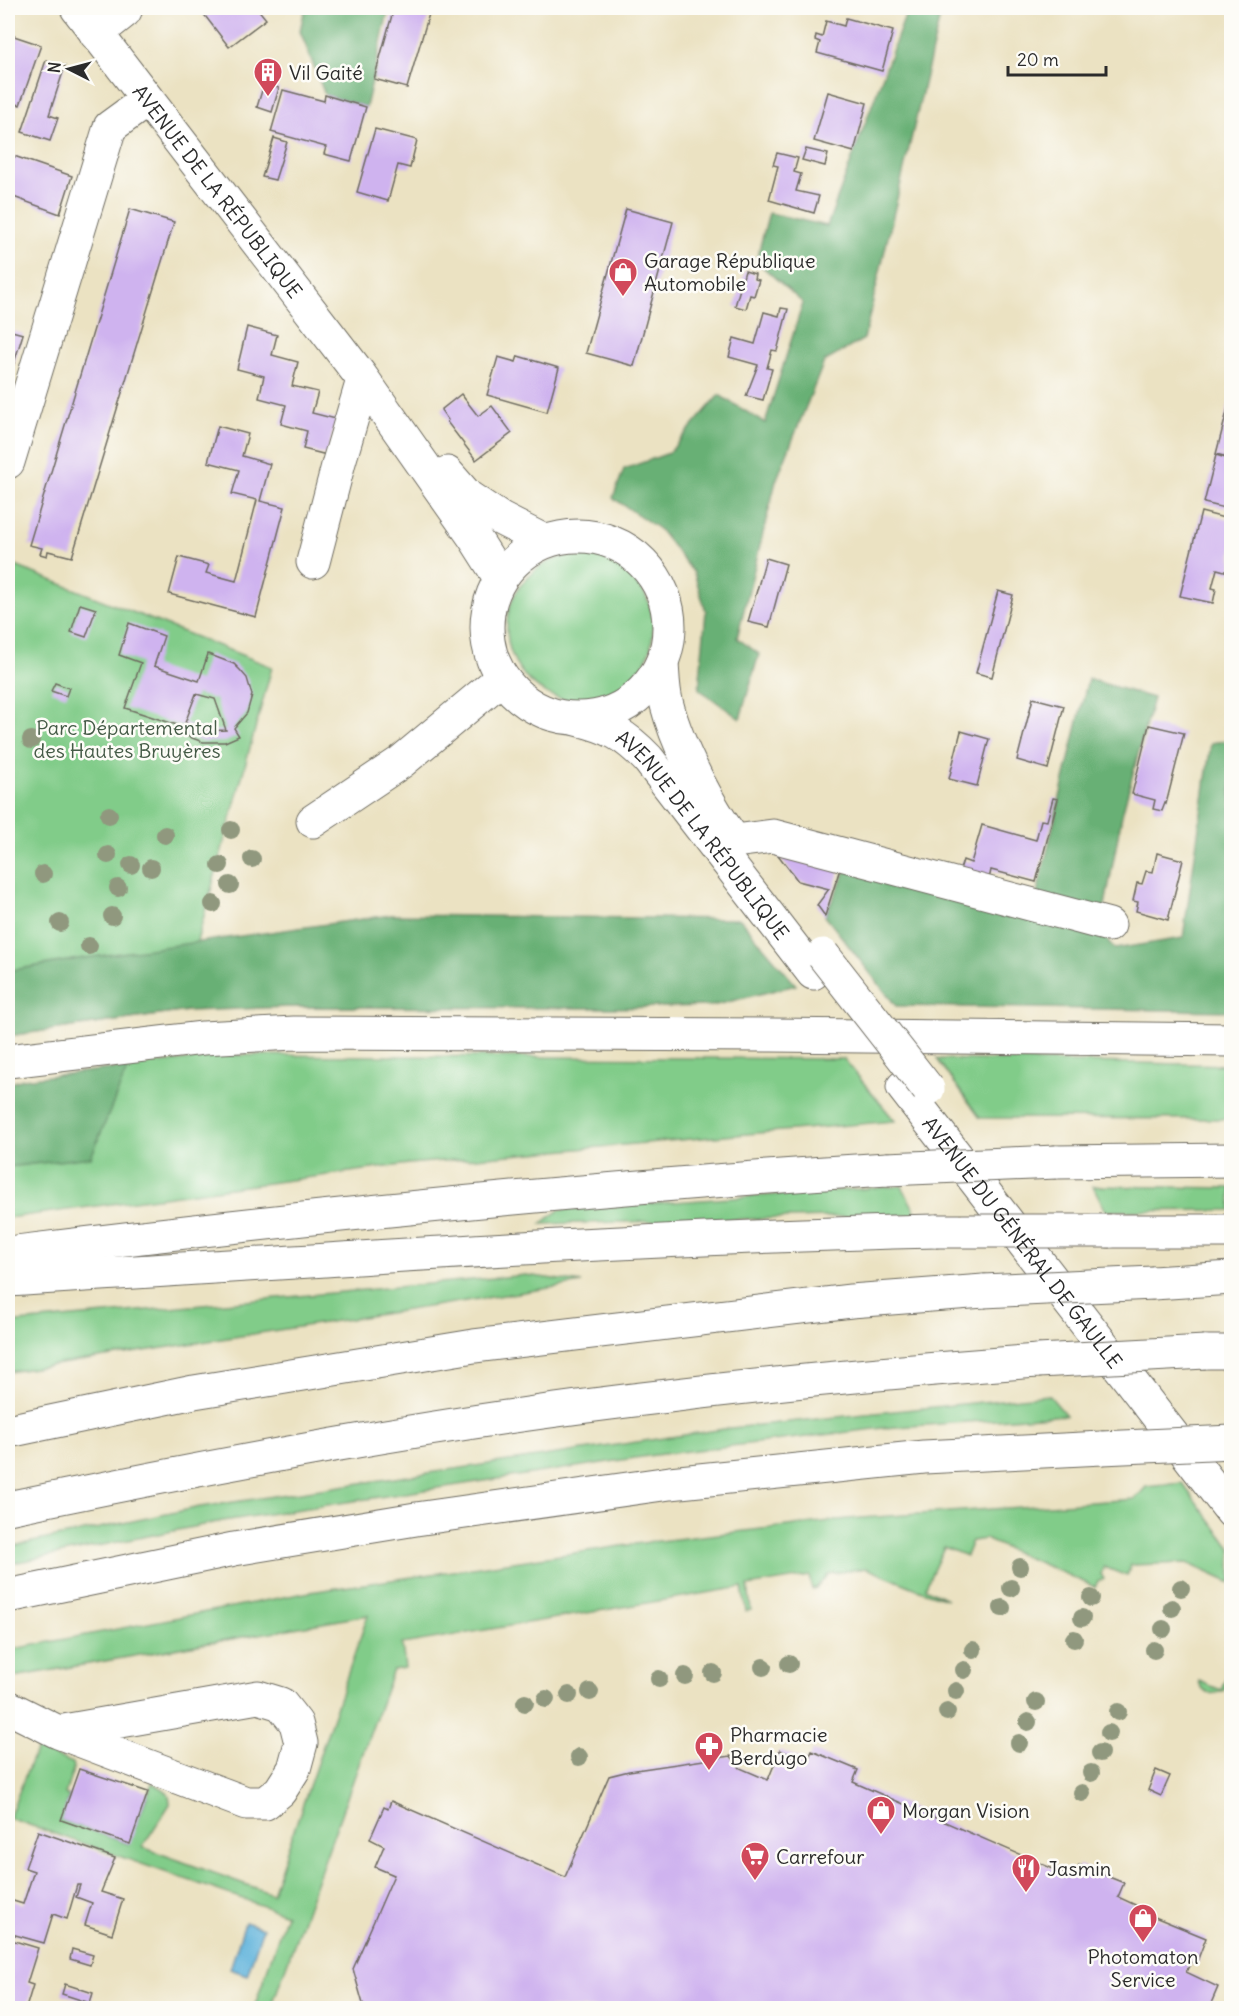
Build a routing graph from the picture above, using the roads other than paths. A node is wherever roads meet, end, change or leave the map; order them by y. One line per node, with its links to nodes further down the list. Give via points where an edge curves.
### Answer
1 (77, 8): 3 (main road, AVENUE DE LA RÉPUBLIQUE)
2 (126, 8): 3 (main road)
3 (96, 34): 4 (main road, AVENUE DE LA RÉPUBLIQUE)
4 (147, 100): 5 (main road, AVENUE DE LA RÉPUBLIQUE); 6 (main road, via 110,127)
5 (362, 378): 7 (main road, AVENUE DE LA RÉPUBLIQUE, via 468,496); 8 (main road); 9 (main road, AVENUE DE LA RÉPUBLIQUE)
6 (8, 462)
7 (544, 541): 9 (main road, via 519,556); 10 (main road, via 570,535 597,537 622,546 643,562 659,584 668,609 669,637)
8 (313, 562)
9 (500, 578): 11 (main road, via 490,602 486,628 491,654)
10 (662, 663): 12 (main road, via 647,686 627,704 602,715); 14 (main road, AVENUE DE LA RÉPUBLIQUE, via 667,706)
11 (502, 678): 12 (main road, via 522,699 547,713); 13 (main road, via 400,762)
12 (575, 718): 14 (main road, AVENUE DE LA RÉPUBLIQUE, via 613,729 633,742)
13 (313, 821)
14 (726, 846): 15 (main road, via 772,836); 16 (main road, AVENUE DE LA RÉPUBLIQUE)
15 (1109, 925)
16 (818, 964): 19 (main road, AVENUE DU GÉNÉRAL DE GAULLE)
17 (1232, 1040): 18 (main road, via 294,1033 203,1038)
18 (8, 1062)
19 (916, 1088): 28 (main road, AVENUE DU GÉNÉRAL DE GAULLE); 30 (main road, AVENUE DU GÉNÉRAL DE GAULLE)
20 (1232, 1161): 22 (main road, bridge, via 1056,1162 722,1179 527,1195)
21 (1232, 1231): 24 (main road, bridge, via 782,1235)
22 (8, 1253)
23 (1232, 1278): 26 (main road, bridge, via 840,1302 474,1346 194,1392)
24 (8, 1280)
25 (1218, 1352): 29 (main road, bridge, via 886,1373 666,1396 449,1426 211,1466)
26 (8, 1431)
27 (1232, 1442): 31 (main road, bridge, via 924,1457 670,1483 314,1536)
28 (1232, 1480)
29 (8, 1508)
30 (1232, 1512)
31 (8, 1596)
32 (8, 1707): 33 (main road)
33 (58, 1732): 33 (main road, via 246,1803 265,1803 280,1791 294,1769 301,1743 296,1723 281,1704 258,1697)

